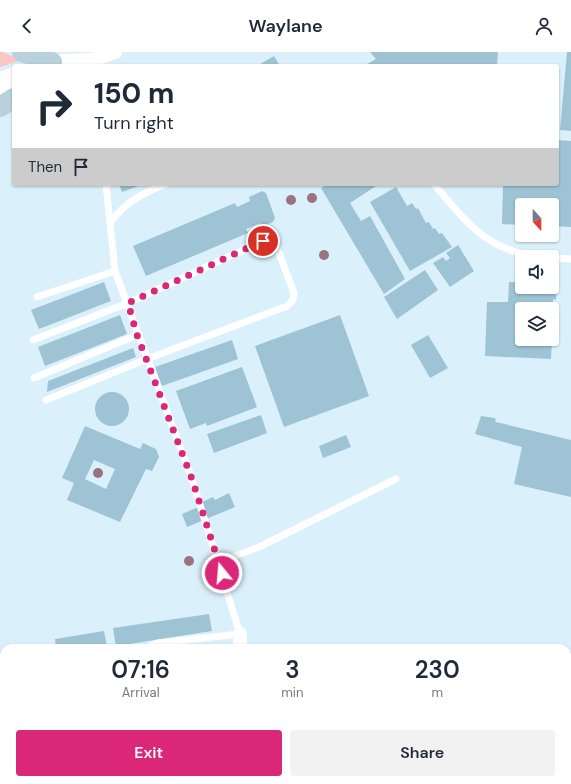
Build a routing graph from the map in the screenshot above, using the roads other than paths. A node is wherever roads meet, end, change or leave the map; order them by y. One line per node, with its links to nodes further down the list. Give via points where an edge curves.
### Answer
1 (22, 52): 4 (main road)
2 (115, 52): 3 (street)
3 (84, 63): 4 (street)
4 (46, 64)
5 (12, 75): 6 (street)
6 (0, 79)
7 (12, 90): 8 (street)
8 (0, 93)
9 (12, 99): 10 (main road)
10 (0, 107)
11 (106, 186): 14 (lane)
12 (162, 186): 14 (lane, via 135,198 118,211)
13 (436, 186): 15 (lane, via 468,224 487,240)
14 (110, 223): 18 (lane)
15 (515, 252)
16 (559, 258): 17 (lane)
17 (571, 259)
18 (115, 271): 19 (lane); 20 (lane)
19 (36, 297)
20 (128, 303): 21 (lane); 22 (lane); 23 (lane, via 270,240 276,245 294,293 293,300 287,306)
21 (137, 335): 23 (lane); 24 (lane)
22 (33, 340)
23 (147, 359): 25 (lane); 27 (lane, via 192,479)
24 (34, 378)
25 (46, 400)
26 (396, 479): 27 (lane, via 259,547)
27 (219, 562): 28 (lane)
28 (240, 641): 29 (lane)
29 (156, 644)

